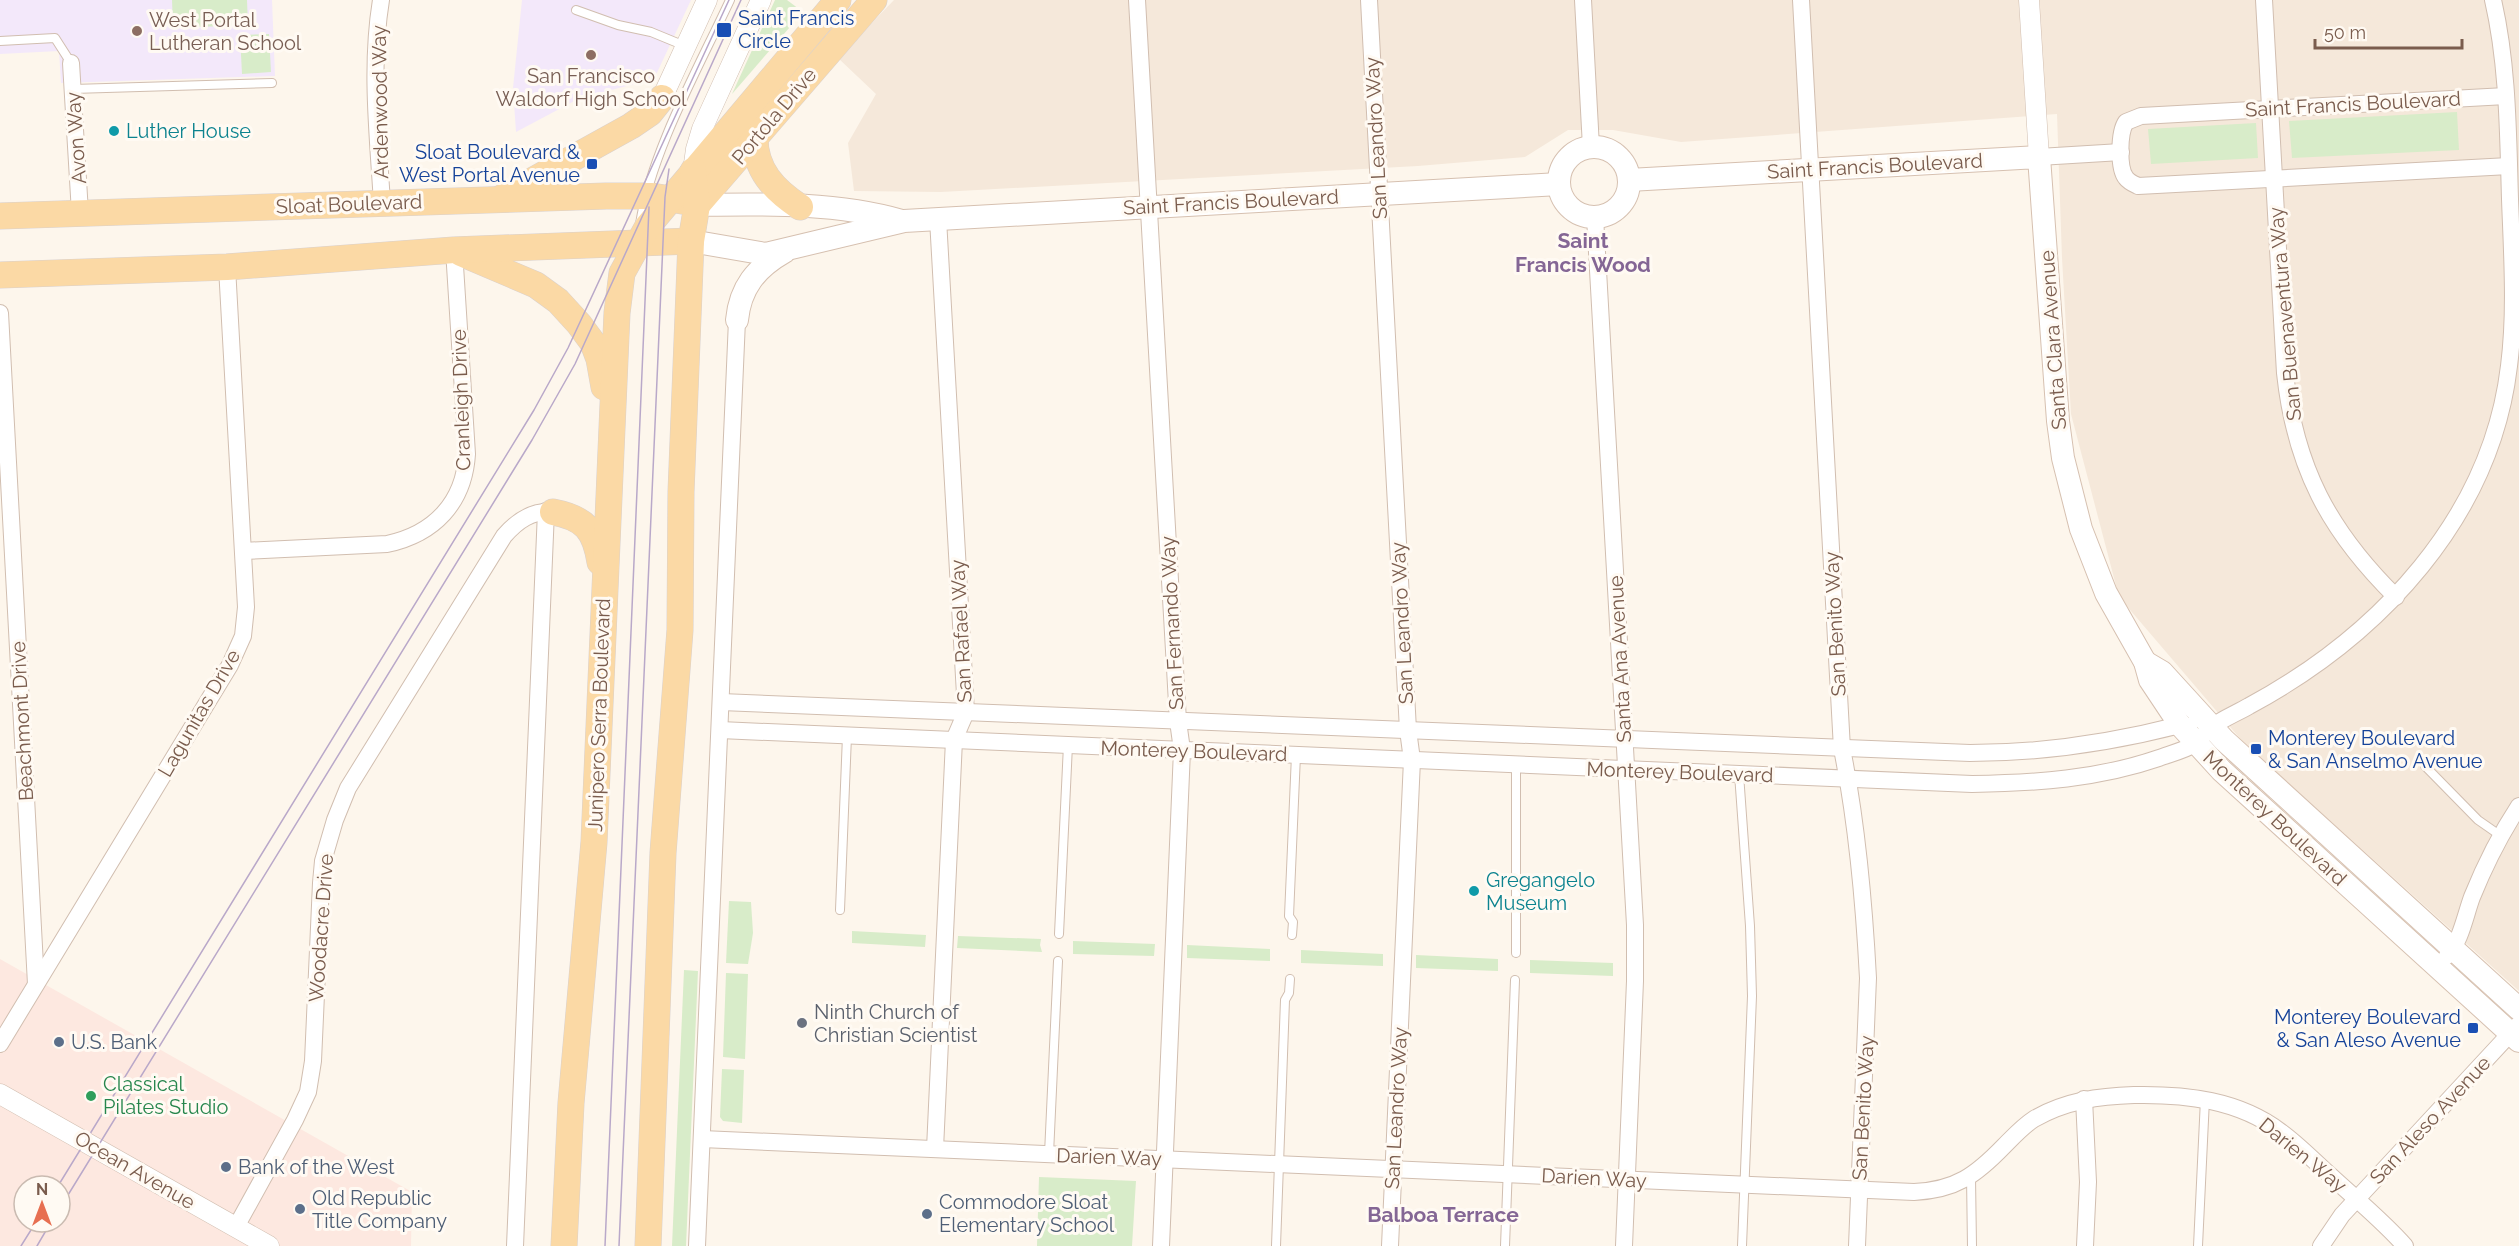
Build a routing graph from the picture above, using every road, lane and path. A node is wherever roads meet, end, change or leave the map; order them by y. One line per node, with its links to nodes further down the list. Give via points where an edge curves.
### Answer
1 (381, 0): 38 (street, Ardenwood Way, via 375,76)
2 (707, 0): 18 (street)
3 (730, 0): 36 (lane, via 681,107)
4 (761, 0): 31 (street, via 702,129)
5 (838, 0): 31 (main road, Portola Drive)
6 (874, 0): 25 (main road, Portola Drive)
7 (1137, 0): 41 (street, San Fernando Way)
8 (1369, 0): 35 (street, San Leandro Way)
9 (1583, 0): 26 (street)
10 (1801, 0): 30 (street, San Benito Way)
11 (2029, 0): 28 (street, Santa Clara Avenue)
12 (2264, 0): 24 (street, San Buenaventura Way)
13 (2493, 0): 16 (street)
14 (2503, 0): 16 (street)
15 (576, 10): 18 (lane)
16 (2499, 27): 22 (street)
17 (0, 41): 19 (lane, via 56,38)
18 (686, 46): 23 (street)
19 (71, 63): 21 (street, Avon Way)
20 (272, 83): 21 (lane)
21 (73, 89): 42 (street, Avon Way)
22 (2506, 96): 24 (street, Saint Francis Boulevard); 29 (street)
23 (662, 98): 37 (main road, via 650,113 631,126)
24 (2270, 109): 27 (street, Saint Francis Boulevard, via 2133,118 2122,127); 32 (street, San Buenaventura Way)
25 (756, 138): 39 (main road, Portola Drive); 40 (main road, via 757,157 767,180 779,192)
26 (1591, 147): 33 (main road, via 1605,148 1617,156); 34 (main road, via 1578,150 1567,159)
27 (2121, 152): 28 (street, Saint Francis Boulevard); 32 (street, Saint Francis Boulevard, via 2122,171 2138,186)
28 (2039, 157): 30 (main road, Saint Francis Boulevard); 62 (main road, Santa Clara Avenue, via 2063,458 2093,562)
29 (2509, 166): 32 (street, Saint Francis Boulevard); 52 (street)
30 (1810, 170): 33 (main road, Saint Francis Boulevard); 74 (street, San Benito Way)
31 (693, 171): 36 (main road, Portola Drive); 39 (main road)
32 (2274, 179): 61 (street, San Buenaventura Way, via 2285,373 2296,439 2319,499 2336,527 2368,569)
33 (1629, 180): 44 (main road, via 1620,205)
34 (1558, 184): 35 (main road, Saint Francis Boulevard); 44 (main road, via 1570,208)
35 (1379, 194): 41 (main road, Saint Francis Boulevard); 68 (street, San Leandro Way)
36 (658, 197): 37 (main road, Sloat Boulevard); 39 (main road, Sloat Boulevard); 48 (main road, Junipero Serra Boulevard)
37 (497, 200): 38 (main road, Sloat Boulevard)
38 (382, 203): 42 (main road, Sloat Boulevard)
39 (697, 205): 40 (main road, Saint Francis Boulevard); 47 (main road)
40 (807, 207): 46 (main road, Saint Francis Boulevard, via 862,210); 49 (main road, via 819,213 821,226)
41 (1149, 207): 45 (main road, Saint Francis Boulevard); 65 (street, San Fernando Way)
42 (80, 213): 43 (main road, Sloat Boulevard)
43 (0, 216)
44 (1595, 217): 72 (street, Santa Ana Avenue)
45 (938, 219): 46 (main road, Saint Francis Boulevard); 64 (street, San Rafael Way)
46 (904, 221): 49 (main road, Saint Francis Boulevard)
47 (691, 241): 48 (main road); 51 (main road, Saint Francis Boulevard, via 758,254); 117 (main road, via 680,630 663,853)
48 (638, 242): 50 (main road); 57 (main road, Junipero Serra Boulevard, via 620,285)
49 (812, 244): 51 (main road, Saint Francis Boulevard)
50 (454, 250): 53 (main road); 57 (main road, via 536,285 579,324 597,351); 59 (street, Cranleigh Drive, via 467,454 461,488 452,504 441,519 424,531 397,542)
51 (788, 250): 56 (main road, via 760,268 748,282)
52 (2516, 253): 61 (street, via 2509,368 2492,443 2444,537)
53 (227, 267): 54 (main road); 59 (street, Lagunitas Drive)
54 (0, 275)
55 (0, 313): 94 (street, Beachmont Drive)
56 (736, 320): 63 (street)
57 (612, 429): 60 (main road, Junipero Serra Boulevard)
58 (550, 511): 60 (main road, via 580,521 591,532 598,548); 113 (street, Woodacre Drive, via 523,518 504,536 348,788 328,840 321,883 313,1060 308,1092); 115 (street)
59 (243, 551): 94 (street, Lagunitas Drive, via 246,621 237,651)
60 (604, 592): 116 (main road, Junipero Serra Boulevard, via 594,842 571,1103)
61 (2396, 597): 70 (street, via 2359,632 2302,675)
62 (2145, 662): 66 (main road, Santa Clara Avenue, via 2150,680); 70 (main road, Santa Clara Avenue, via 2162,672)
63 (721, 702): 64 (street, Monterey Boulevard); 67 (street)
64 (966, 712): 65 (street, Monterey Boulevard); 71 (street, San Rafael Way)
65 (1178, 721): 68 (street, Monterey Boulevard); 75 (street, San Fernando Way)
66 (2180, 725): 70 (main road, Santa Clara Avenue); 74 (street, Monterey Boulevard, via 2052,751)
67 (720, 730): 69 (street, Monterey Boulevard); 101 (street)
68 (1408, 730): 72 (street, Monterey Boulevard); 77 (street, San Leandro Way)
69 (847, 736): 71 (street, Monterey Boulevard); 85 (lane)
70 (2203, 736): 82 (street, Monterey Boulevard, via 2138,765 2057,781 1972,784); 88 (main road, Monterey Boulevard); 91 (main road, Monterey Boulevard, via 2221,770)
71 (954, 740): 73 (street, Monterey Boulevard); 102 (street, San Rafael Way)
72 (1625, 740): 74 (street, Monterey Boulevard); 80 (street, Santa Ana Avenue)
73 (1068, 745): 75 (street, Monterey Boulevard); 86 (lane)
74 (1842, 749): 82 (street, San Benito Way)
75 (1182, 750): 76 (street, Monterey Boulevard); 104 (street, San Fernando Way)
76 (1296, 755): 77 (street, Monterey Boulevard); 87 (lane, via 1289,916 1293,922)
77 (1412, 760): 78 (street, Monterey Boulevard); 106 (street, San Leandro Way)
78 (1516, 765): 80 (street, Monterey Boulevard); 89 (lane)
79 (2425, 766): 84 (lane, via 2478,820)
80 (1627, 770): 81 (street, Monterey Boulevard); 109 (street, Santa Ana Avenue, via 1636,963)
81 (1739, 774): 82 (street, Monterey Boulevard); 110 (lane, via 1752,996)
82 (1848, 779): 111 (street, San Benito Way, via 1868,978)
83 (2519, 806): 84 (street)
84 (2500, 836): 88 (street)
85 (840, 910)
86 (1059, 934)
87 (1292, 935)
88 (2454, 949): 91 (street); 95 (main road, Monterey Boulevard)
89 (1516, 953)
90 (1058, 961): 103 (lane)
91 (2438, 967): 96 (main road, Monterey Boulevard)
92 (1290, 979): 105 (lane, via 1285,1000)
93 (1515, 980): 107 (lane)
94 (36, 984): 97 (street, Lagunitas Drive)
95 (2519, 1009)
96 (2516, 1033): 112 (street, San Aleso Avenue)
97 (0, 1044)
98 (0, 1094): 113 (street, Ocean Avenue)
99 (2084, 1100): 100 (street, Darien Way, via 2112,1095); 108 (street, Darien Way, via 2032,1120); 127 (street, via 2088,1182)
100 (2205, 1100): 112 (street, Darien Way, via 2257,1116 2282,1132); 128 (lane)
101 (702, 1139): 102 (street, Darien Way); 118 (street)
102 (935, 1149): 103 (street, Darien Way)
103 (1049, 1154): 104 (street, Darien Way)
104 (1165, 1159): 105 (street, Darien Way); 119 (street, San Fernando Way)
105 (1280, 1164): 106 (street, Darien Way); 120 (lane)
106 (1393, 1169): 107 (street, Darien Way); 121 (street, San Leandro Way)
107 (1508, 1174): 109 (street, Darien Way); 122 (lane)
108 (1971, 1177): 111 (street, Darien Way, via 1932,1191); 126 (lane)
109 (1627, 1179): 110 (street, Darien Way); 123 (street, Santa Ana Avenue)
110 (1744, 1184): 111 (street, Darien Way); 124 (lane)
111 (1860, 1189): 125 (street, San Benito Way)
112 (2356, 1199): 129 (street, San Aleso Avenue); 130 (street, Darien Way)
113 (236, 1227): 114 (street, Ocean Avenue)
114 (269, 1246)
115 (515, 1246)
116 (564, 1246)
117 (648, 1246)
118 (697, 1246)
119 (1161, 1246)
120 (1276, 1246)
121 (1390, 1246)
122 (1505, 1246)
123 (1624, 1246)
124 (1743, 1246)
125 (1857, 1246)
126 (1972, 1246)
127 (2085, 1246)
128 (2198, 1246)
129 (2321, 1246)
130 (2405, 1246)

